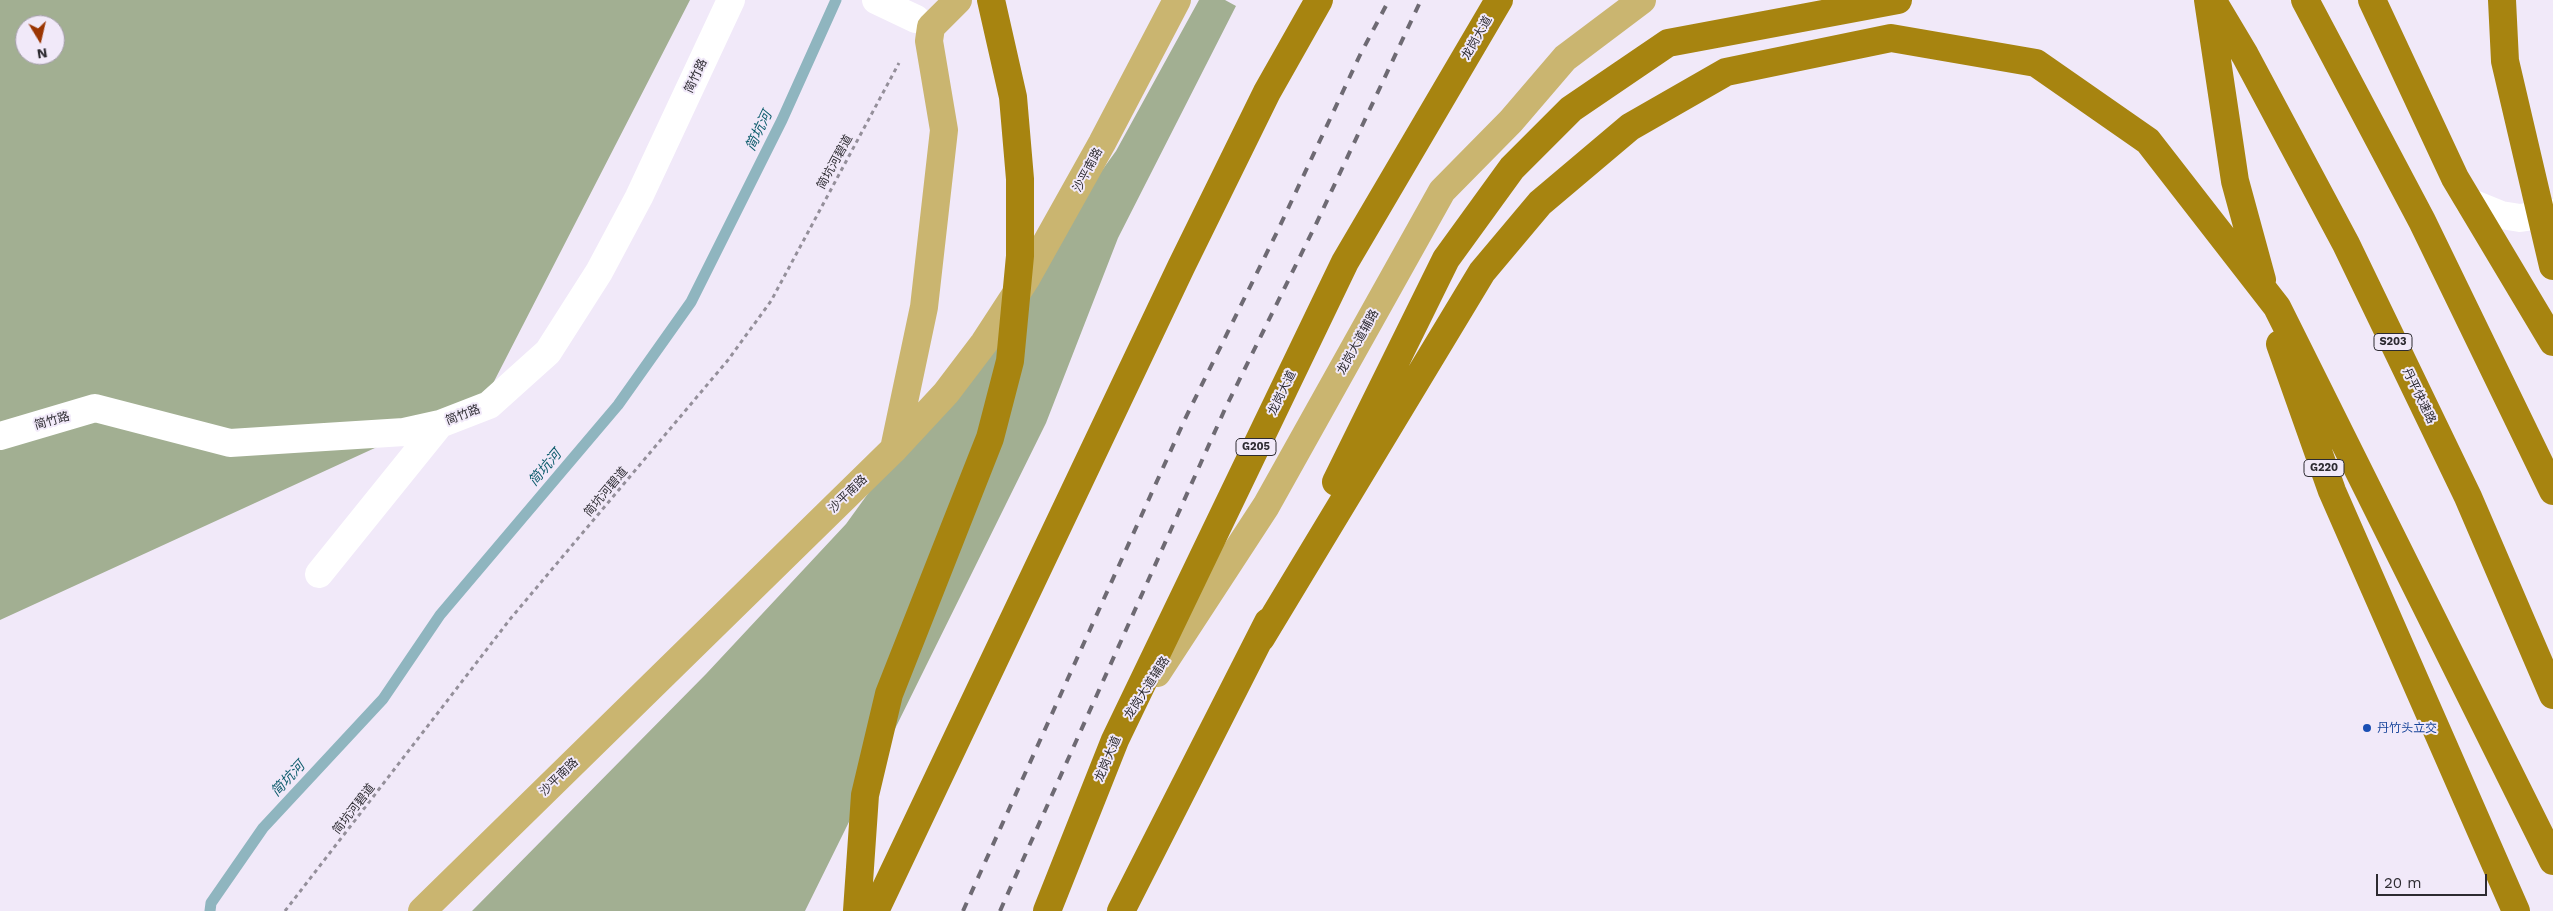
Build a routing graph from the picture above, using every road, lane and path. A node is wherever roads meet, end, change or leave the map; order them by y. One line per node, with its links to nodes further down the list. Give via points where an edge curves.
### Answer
1 (731, 0): 20 (street, 简竹路, via 639,197 599,272 548,352 489,405)
2 (876, 0): 14 (street)
3 (958, 0): 14 (main road)
4 (991, 0): 31 (highway, via 1013,97 1020,179 1020,256 1010,361 990,438 889,694 866,795)
5 (1177, 0): 22 (main road, 沙平南路, via 1027,278 946,393)
6 (1319, 0): 32 (highway, via 1267,92 1185,258)
7 (1499, 0): 27 (highway, 龙岗大道 / G205, via 1345,262)
8 (1642, 0): 27 (main road, 龙岗大道辅路, via 1565,58 1511,121 1442,191 1266,506)
9 (1898, 0): 25 (highway, via 1668,43 1571,109 1512,168 1446,259)
10 (2210, 0): 26 (highway, 丹平快速路 / S203, via 2245,55 2346,244 2468,497); 35 (highway, G220, via 2235,181 2284,358 2332,491)
11 (2305, 0): 23 (highway, via 2422,221)
12 (2372, 0): 16 (highway)
13 (2502, 0): 18 (highway, via 2505,61)
14 (924, 23): 22 (main road, via 944,130 943,148 924,307)
15 (901, 58): 29 (path, 简坑河碧道, via 766,308 728,360 511,618)
16 (2469, 202): 17 (street, via 2501,215 2520,218); 19 (highway)
17 (2553, 212)
18 (2553, 266)
19 (2553, 342)
20 (440, 424): 21 (street, 简竹路, via 404,432 230,443 95,408); 24 (street)
21 (0, 436)
22 (894, 449): 30 (main road, 沙平南路)
23 (2553, 491)
24 (319, 574)
25 (1261, 638): 28 (highway, via 1482,272 1540,203 1630,127 1726,72 1891,38 2036,63 2148,141 2276,307); 34 (highway)
26 (2553, 695)
27 (1122, 727): 33 (highway, 龙岗大道 / G205)
28 (2553, 860)
29 (285, 911)
30 (422, 911)
31 (857, 911)
32 (875, 911)
33 (1047, 911)
34 (1121, 911)
35 (2516, 911)

